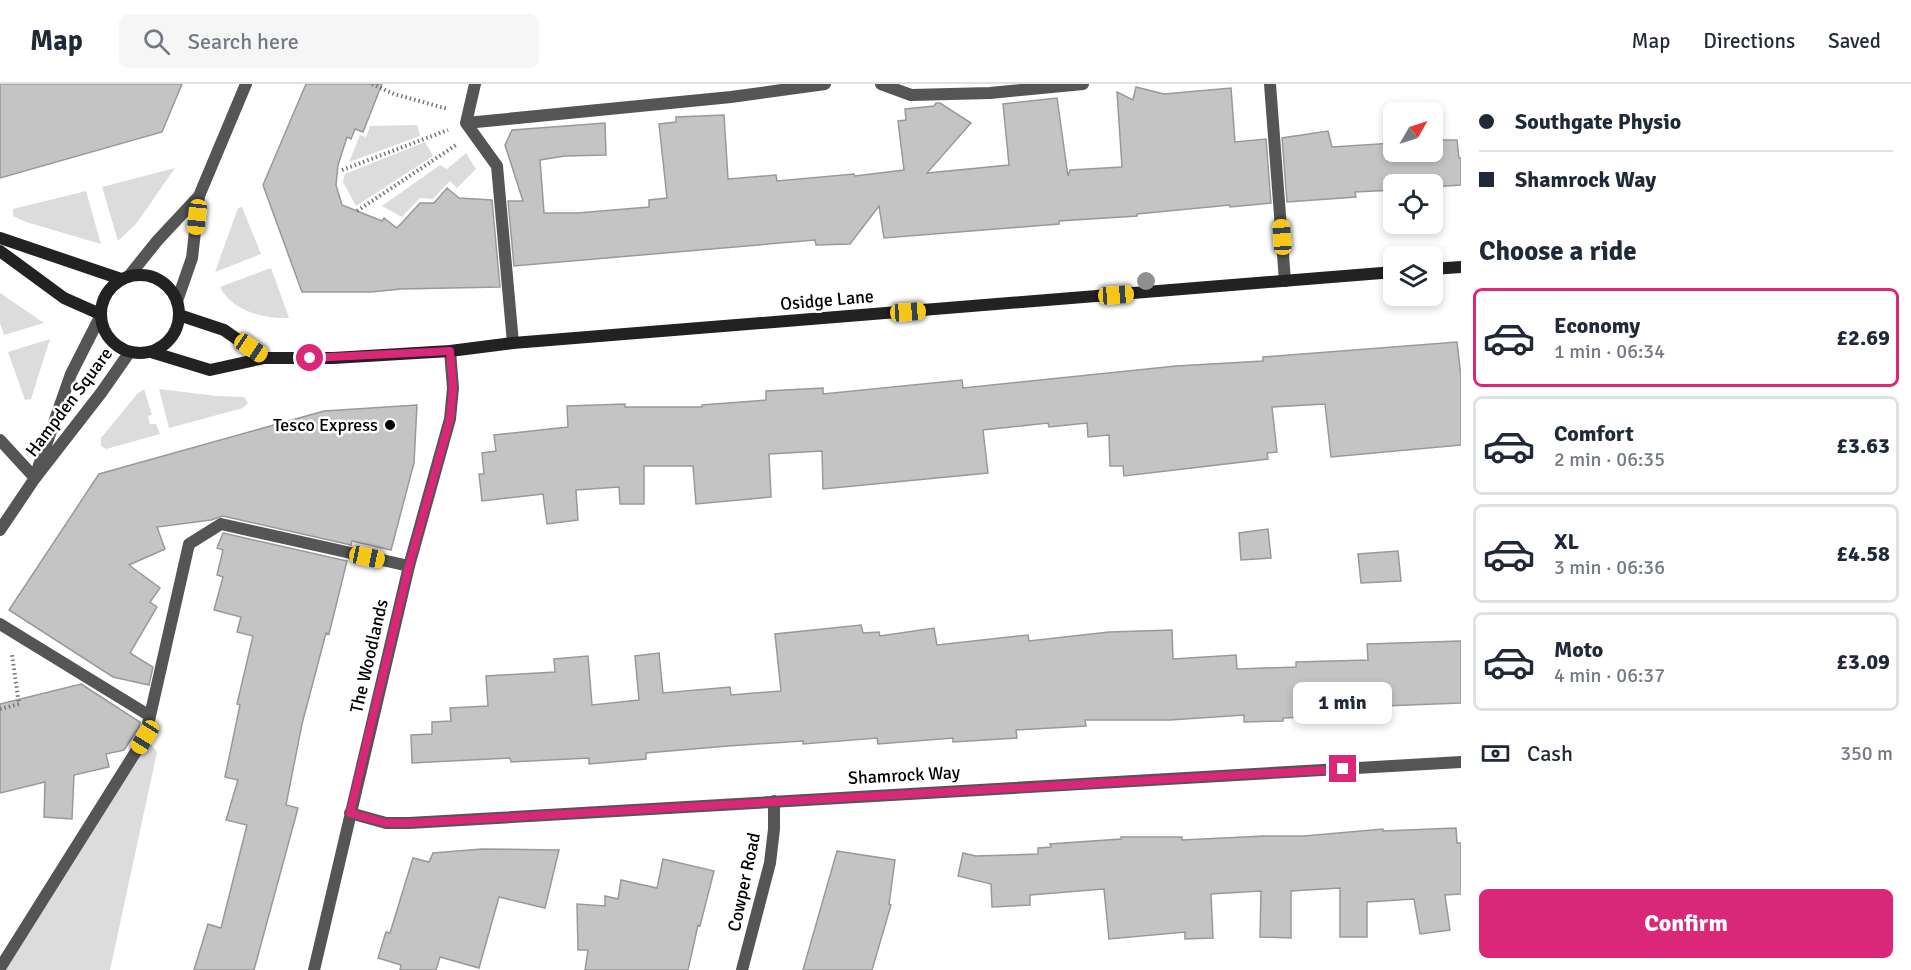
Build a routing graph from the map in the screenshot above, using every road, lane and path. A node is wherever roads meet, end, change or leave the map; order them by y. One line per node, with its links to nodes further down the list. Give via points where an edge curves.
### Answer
1 (246, 84): 10 (street)
2 (372, 84): 8 (path)
3 (475, 84): 8 (street)
4 (825, 84): 8 (street)
5 (881, 84): 6 (street, via 911,95 990,93)
6 (1083, 84)
7 (1270, 84): 18 (street)
8 (469, 124): 9 (path); 11 (path); 22 (street, via 497,166)
9 (342, 170)
10 (199, 196): 17 (street, Hampden Square); 19 (street, via 192,258)
11 (357, 211)
12 (0, 238): 17 (main road)
13 (0, 251): 21 (main road, via 63,298)
14 (1461, 267): 15 (main road)
15 (1443, 268)
16 (1383, 273): 18 (main road, Osidge Lane)
17 (125, 278): 19 (main road, via 149,276 165,284); 21 (main road, Hampden Square, via 109,289)
18 (1285, 281): 22 (main road, Osidge Lane)
19 (177, 301): 20 (main road)
20 (179, 315): 25 (main road, via 168,341); 26 (main road, via 224,330)
21 (100, 316): 24 (main road, Hampden Square, via 107,337); 28 (street, Hampden Square, via 71,374)
22 (513, 343): 23 (main road, Osidge Lane)
23 (450, 351): 26 (main road, Osidge Lane); 30 (street, The Woodlands, via 450,419)
24 (129, 352): 25 (main road, Hampden Square); 28 (street, Hampden Square)
25 (151, 352): 26 (main road, Hampden Square, via 210,370)
26 (264, 358)
27 (0, 440): 28 (street)
28 (35, 478): 29 (street)
29 (0, 530)
30 (409, 566): 34 (street, via 221,524 189,544); 37 (street, The Woodlands)
31 (0, 624): 34 (street)
32 (10, 648): 33 (path, via 19,704)
33 (0, 709)
34 (150, 716): 38 (street, via 145,737)
35 (1461, 762): 36 (street, Shamrock Way)
36 (774, 801): 37 (street, Shamrock Way, via 409,823 386,823); 40 (street, Cowper Road, via 770,863)
37 (350, 813): 39 (street, The Woodlands)
38 (0, 968)
39 (314, 970)
40 (742, 970)

